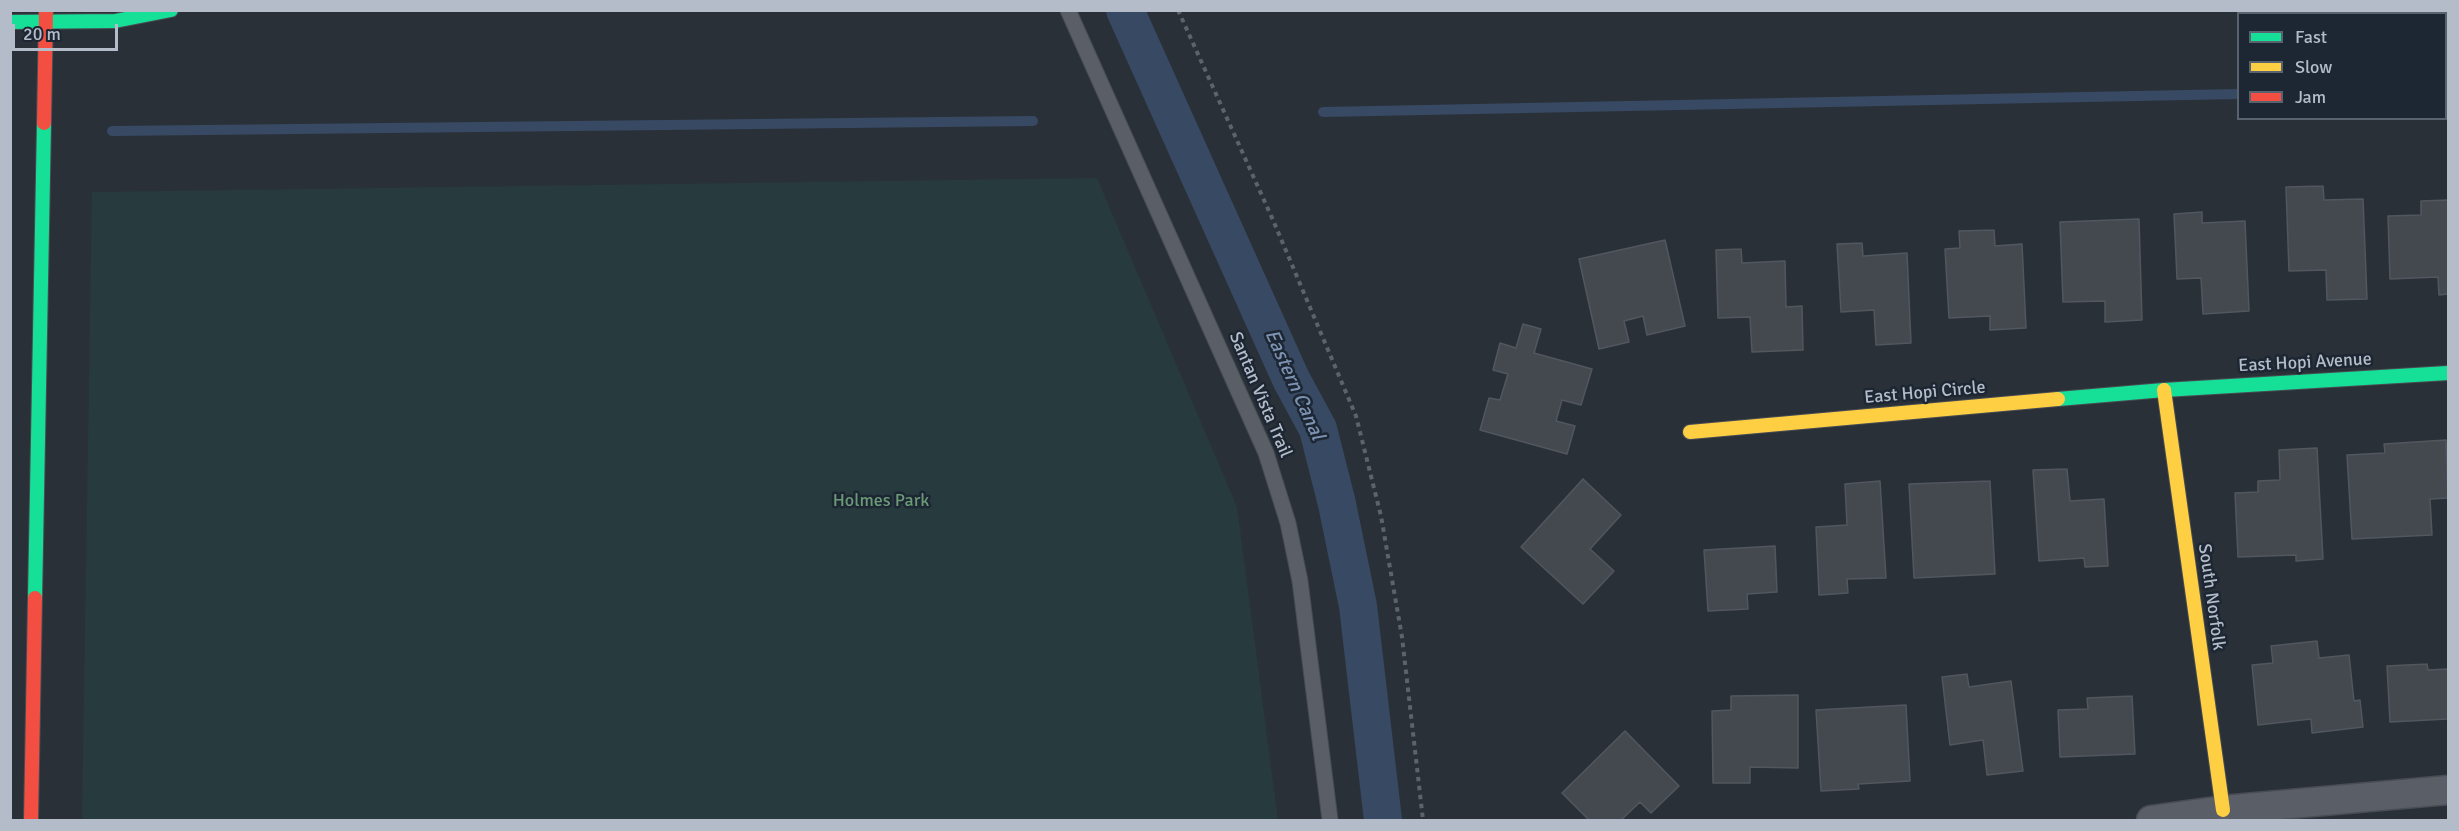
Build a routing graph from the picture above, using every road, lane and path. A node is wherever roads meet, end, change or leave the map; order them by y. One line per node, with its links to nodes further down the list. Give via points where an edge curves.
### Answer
1 (171, 10): 4 (main road, via 115,21)
2 (1068, 10): 12 (lane, Santan Vista Trail, via 1266,453 1288,523 1300,581)
3 (1178, 10): 13 (path, via 1356,416 1381,516 1400,626)
4 (46, 16): 5 (main road); 11 (main road)
5 (10, 22)
6 (2448, 373): 7 (main road, East Hopi Avenue)
7 (2164, 390): 8 (main road, East Hopi Circle); 10 (main road, South Norfolk)
8 (1690, 432)
9 (2448, 790): 10 (street)
10 (2223, 810): 14 (street)
11 (32, 820)
12 (1330, 820)
13 (1423, 820)
14 (2151, 820)

